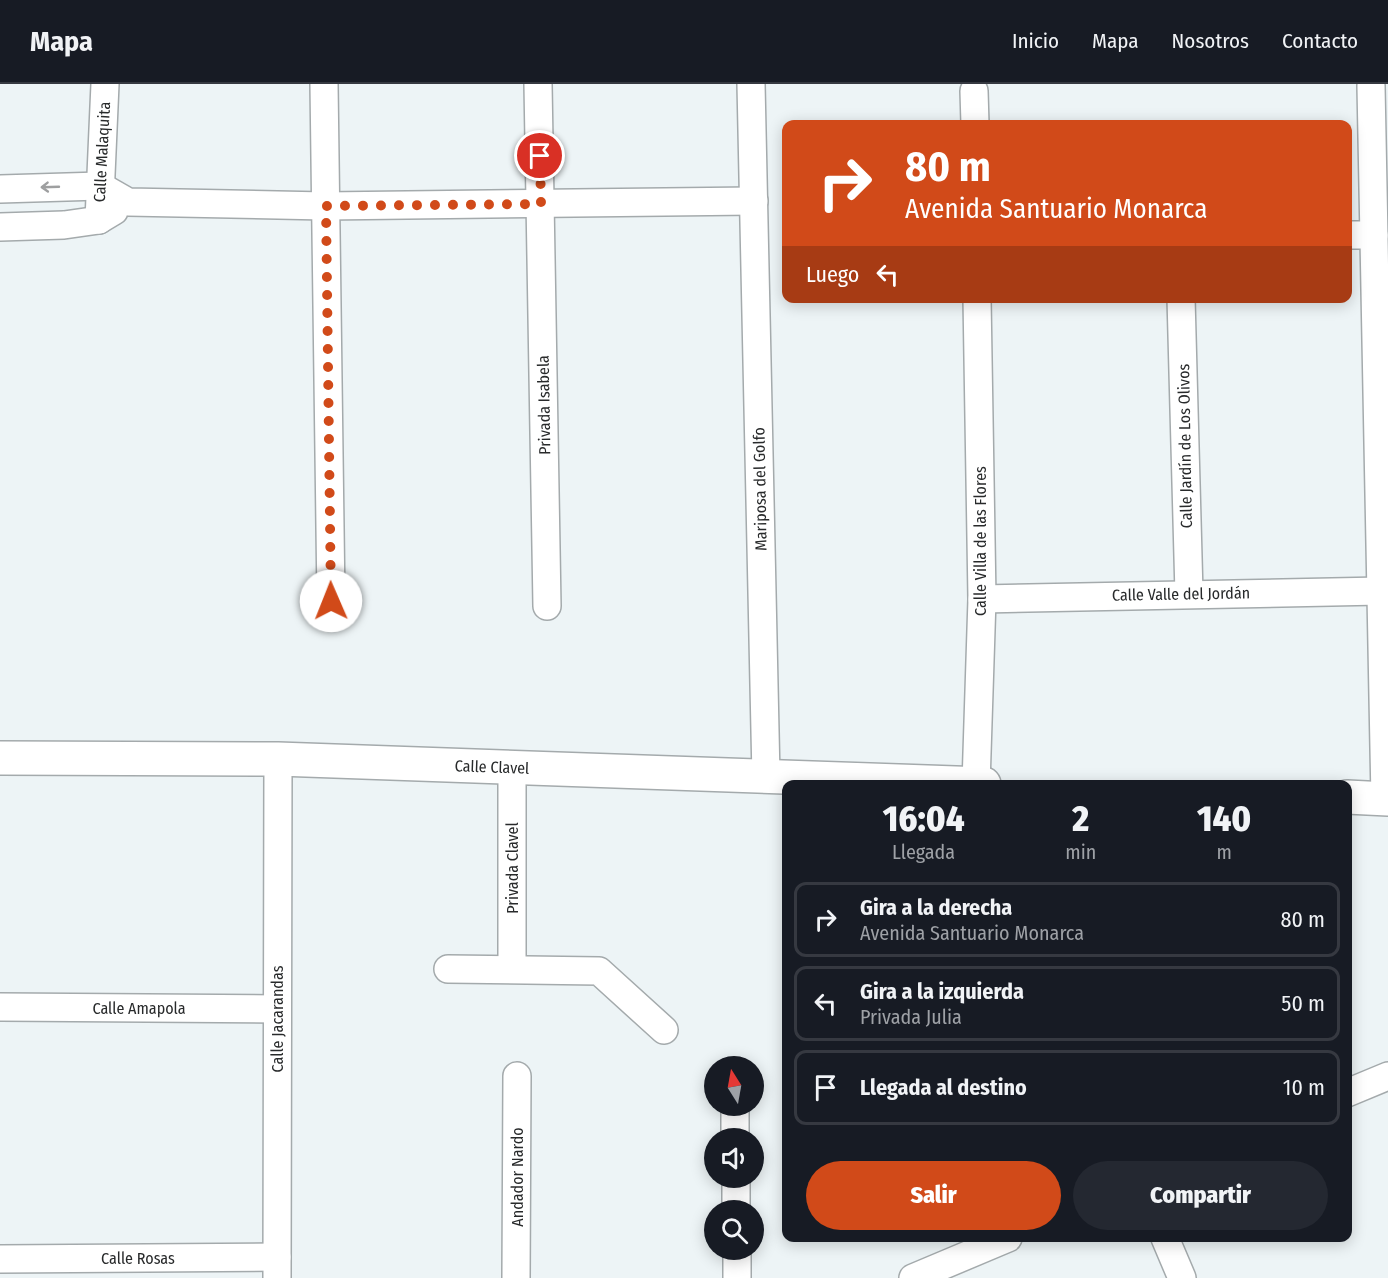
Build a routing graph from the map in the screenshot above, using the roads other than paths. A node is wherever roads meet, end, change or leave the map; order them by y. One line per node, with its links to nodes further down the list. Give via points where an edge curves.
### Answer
1 (105, 84): 8 (street, Calle Malaquita)
2 (324, 84): 13 (street)
3 (538, 84): 12 (street, Privada Isabela)
4 (752, 84): 10 (street, Mariposa del Golfo)
5 (1371, 86): 17 (street)
6 (974, 91): 7 (street)
7 (975, 120)
8 (100, 186): 9 (street, one-way to 9); 11 (street); 14 (street, Calle Malaquita)
9 (0, 189)
10 (754, 201): 12 (street); 28 (street, Mariposa del Golfo)
11 (128, 202): 13 (street); 14 (street)
12 (541, 204): 13 (street); 24 (street, Privada Isabela)
13 (326, 206): 23 (street)
14 (99, 220): 15 (street)
15 (0, 227)
16 (1352, 235): 17 (street)
17 (1374, 235): 20 (street)
18 (977, 303): 22 (street, Calle Villa de las Flores)
19 (1181, 303): 21 (street, Calle Jardín de Los Olivos)
20 (1381, 591): 21 (street, Calle Valle del Jordán); 32 (street)
21 (1189, 594): 22 (street, Calle Valle del Jordán)
22 (981, 598): 30 (street, Calle Villa de las Flores)
23 (331, 601)
24 (547, 606)
25 (0, 758): 26 (street, Calle Clavel)
26 (278, 759): 27 (street, Calle Clavel); 36 (street, Calle Jacarandas)
27 (513, 768): 28 (street, Calle Clavel); 33 (street, Privada Clavel)
28 (766, 777): 29 (street, Calle Clavel)
29 (856, 780)
30 (976, 780)
31 (1352, 797): 32 (street)
32 (1386, 799)
33 (512, 968): 34 (street); 37 (street, via 598,971)
34 (448, 969)
35 (0, 1007): 36 (street, Calle Amapola)
36 (277, 1009): 45 (street, Calle Jacarandas)
37 (663, 1030)
38 (517, 1076): 46 (street, Andador Nardo)
39 (1388, 1076): 40 (street)
40 (1352, 1085)
41 (998, 1242): 48 (street)
42 (1167, 1242): 49 (street)
43 (0, 1258): 45 (street, Calle Rosas)
44 (737, 1260): 47 (street)
45 (277, 1267)
46 (516, 1278)
47 (737, 1278)
48 (913, 1278)
49 (1182, 1278)

